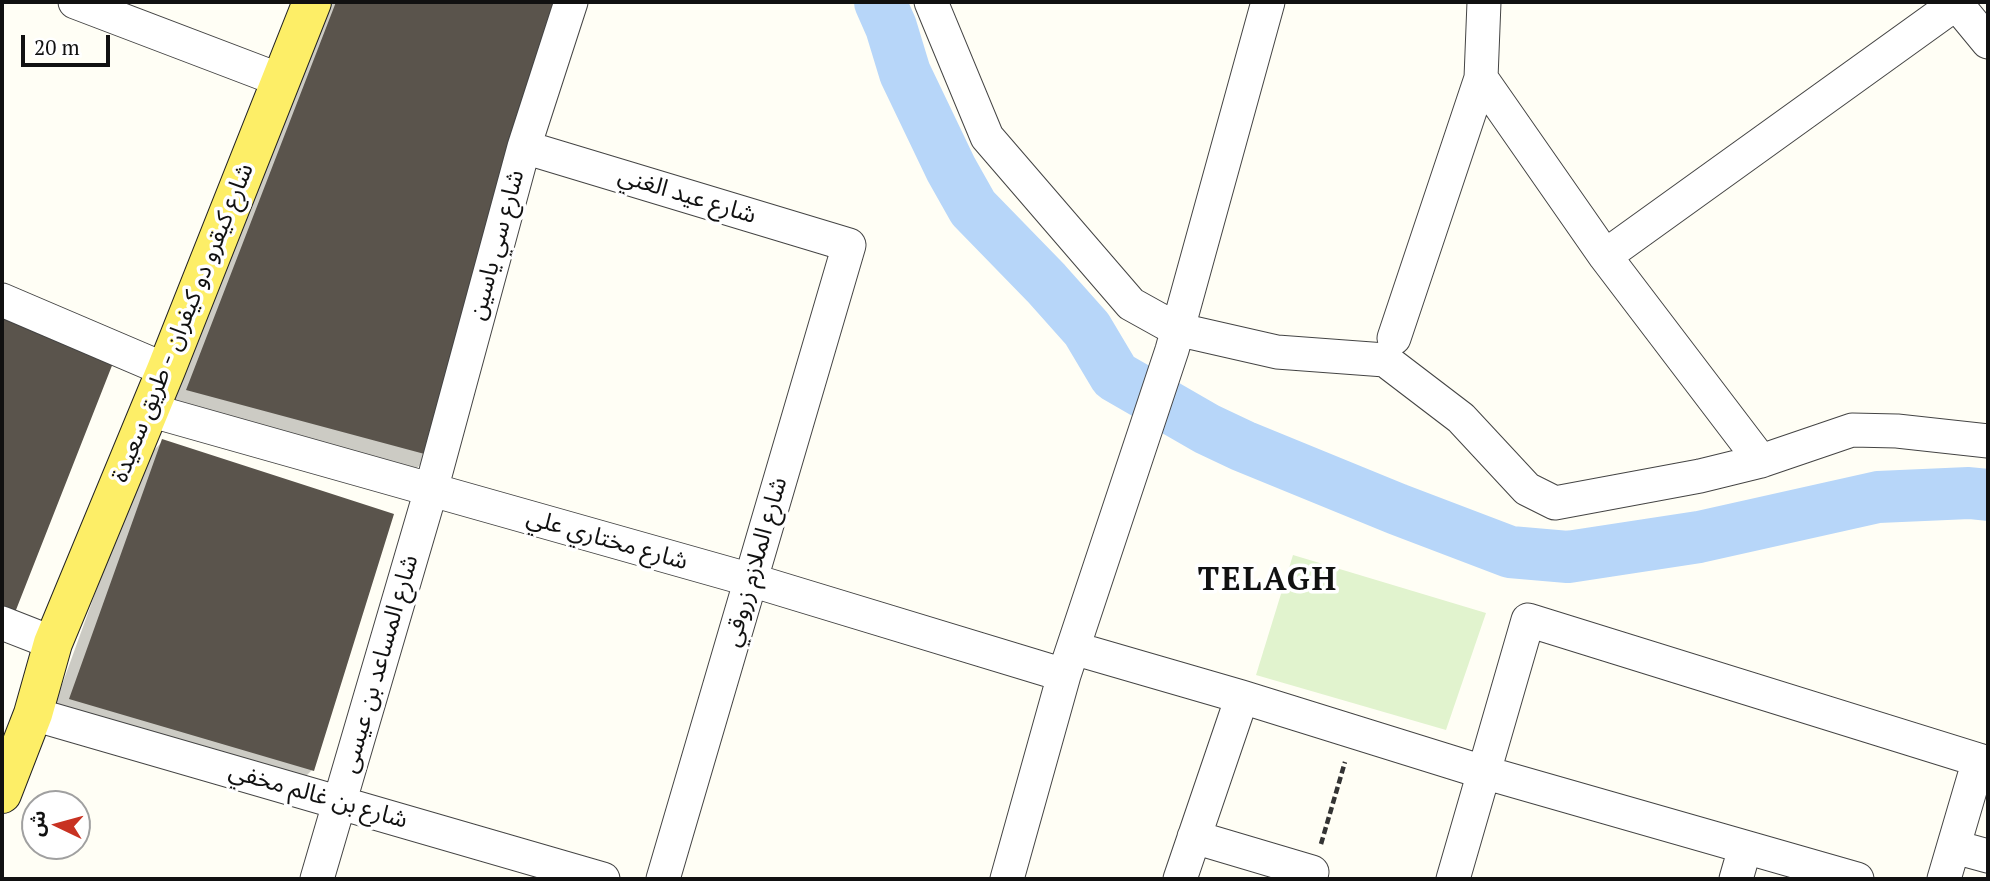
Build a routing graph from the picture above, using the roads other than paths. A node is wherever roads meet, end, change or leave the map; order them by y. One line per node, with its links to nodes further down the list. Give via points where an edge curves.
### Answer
1 (75, 2): 10 (street)
2 (312, 2): 10 (main road, شارع كيقرو دو كيفران - طريق سعيدة)
3 (571, 2): 11 (street, شارع سي ياسين)
4 (931, 2): 16 (street, via 987,137 1131,304)
5 (1268, 2): 16 (street)
6 (1484, 2): 9 (street)
7 (1956, 2): 8 (street); 13 (street)
8 (1988, 43)
9 (1481, 78): 13 (street); 15 (street)
10 (280, 80): 17 (main road, شارع كيقرو دو كيفران - طريق سعيدة)
11 (524, 147): 12 (street, شارع عيد الغني); 21 (street, شارع سي ياسين)
12 (849, 245): 22 (street, شارع الملازم زروقي)
13 (1605, 256): 20 (street)
14 (2, 300): 17 (street)
15 (1394, 338)
16 (1174, 339): 20 (street, via 1385,359 1461,418 1527,489 1555,502); 25 (street)
17 (166, 370): 18 (main road, شارع كيقرو دو كيفران - طريق سعيدة)
18 (149, 410): 21 (street, شارع مختاري علي); 24 (main road, شارع كيقرو دو كيفران - طريق سعيدة)
19 (1988, 441): 20 (street, via 1852,430)
20 (1761, 461)
21 (431, 490): 22 (street, شارع مختاري علي); 31 (street, شارع المساعد بن عيسى)
22 (751, 580): 25 (street, شارع مختاري علي); 39 (street, شارع الملازم زروقي)
23 (2, 623): 24 (street)
24 (53, 643): 27 (main road, شارع كيقرو دو كيفران - طريق سعيدة)
25 (1068, 661): 26 (street, شارع مختاري علي); 40 (street)
26 (1242, 697): 29 (street, شارع مختاري علي); 32 (street)
27 (33, 714): 30 (main road, شارع كيقرو دو كيفران - طريق سعيدة); 31 (street, شارع بن غالم مخفي)
28 (1984, 762): 29 (street, via 1528,620); 33 (street)
29 (1483, 772): 35 (street, شارع مختاري علي); 42 (street)
30 (2, 794)
31 (340, 802): 37 (street, شارع المساعد بن عيسى); 38 (street, شارع بن غالم مخفي)
32 (1194, 836): 36 (street); 41 (street)
33 (1955, 847): 34 (street); 44 (street)
34 (1988, 856)
35 (1740, 864): 43 (street, شارع مختاري علي)
36 (1311, 876)
37 (317, 879)
38 (603, 879)
39 (663, 879)
40 (1007, 879)
41 (1182, 879)
42 (1452, 879)
43 (1857, 879)
44 (1944, 879)

